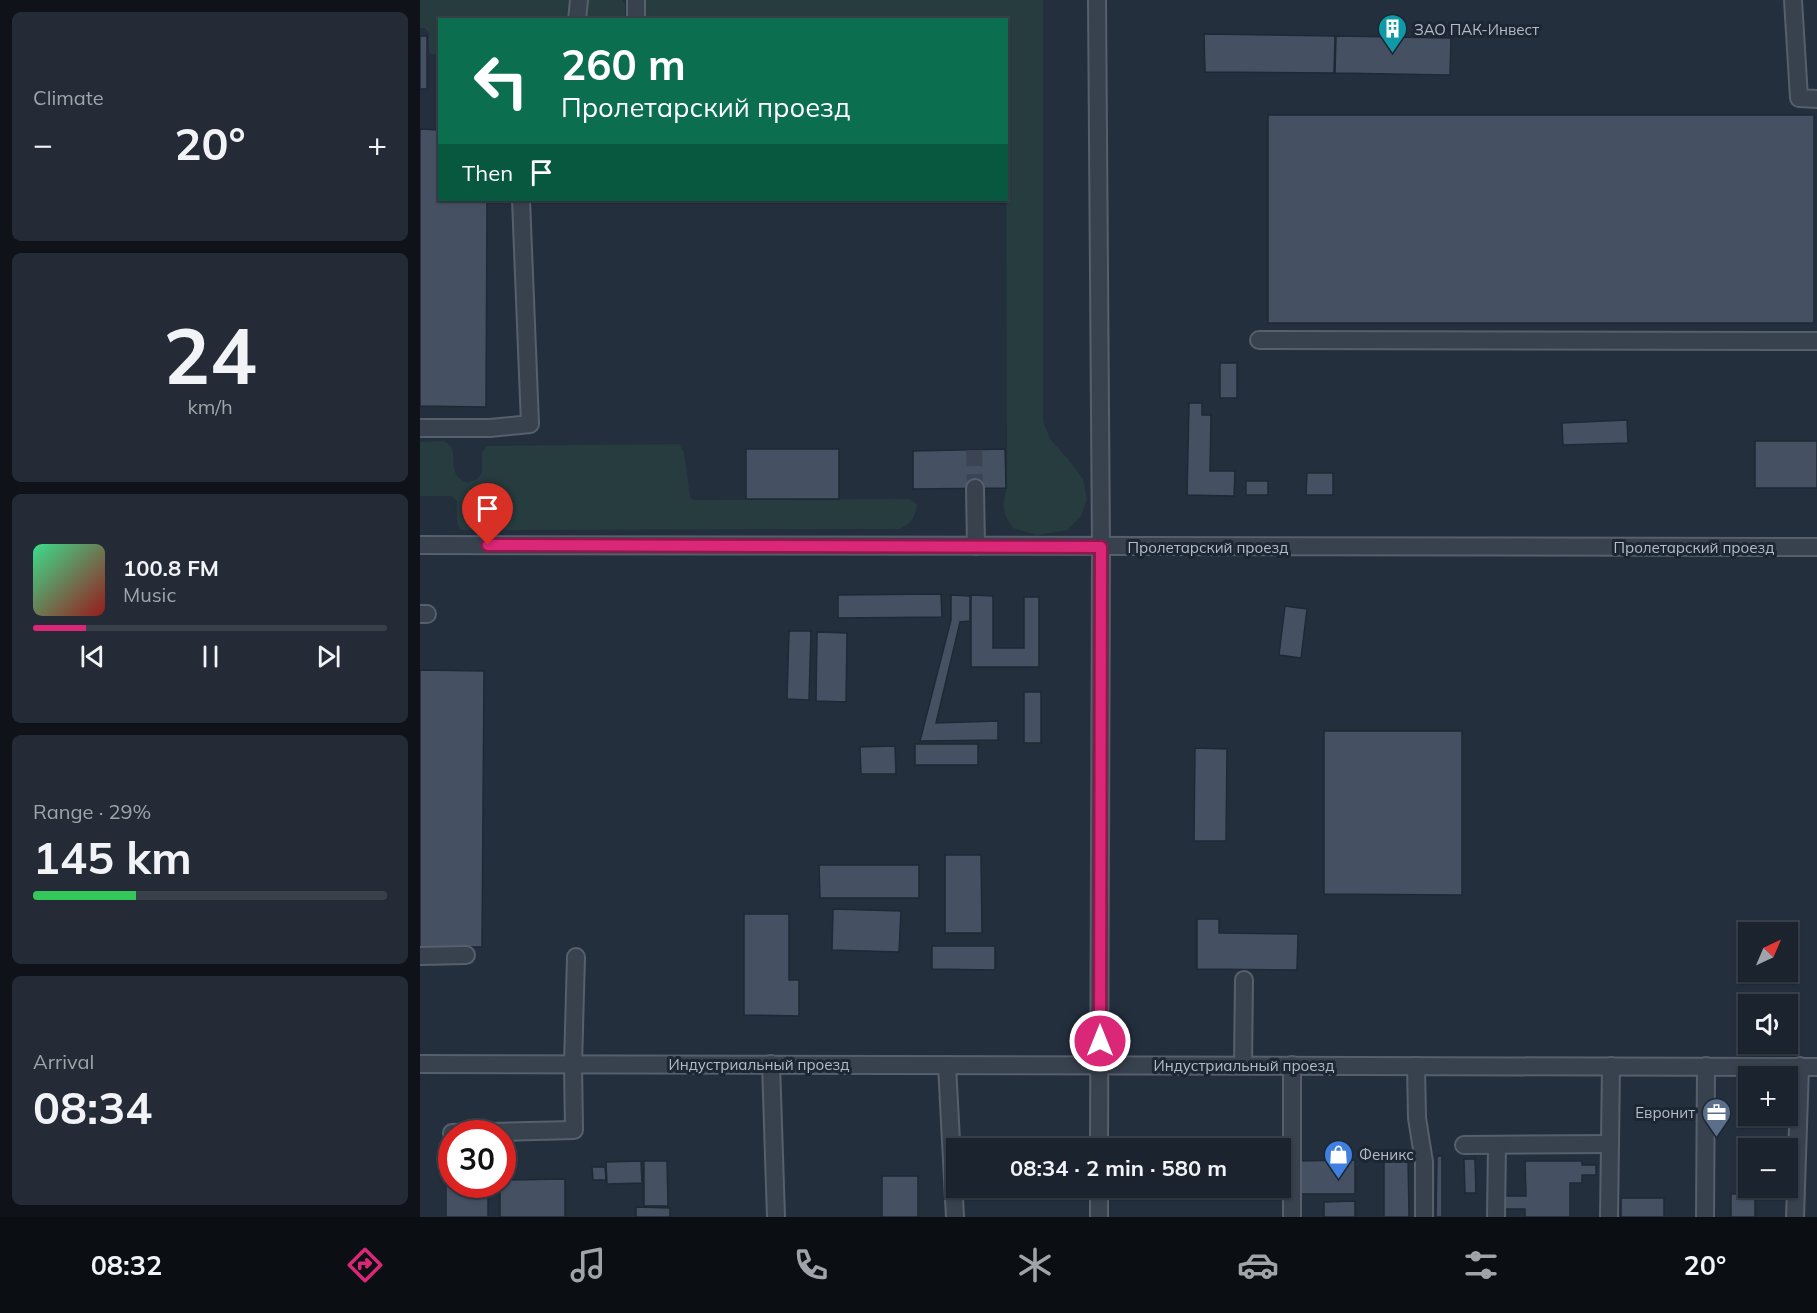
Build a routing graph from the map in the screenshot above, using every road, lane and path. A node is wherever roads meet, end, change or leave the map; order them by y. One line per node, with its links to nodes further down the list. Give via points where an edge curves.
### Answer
1 (579, 0): 5 (street)
2 (636, 0): 6 (street)
3 (1097, 0): 15 (street)
4 (1793, 0): 7 (street, via 1799,98)
5 (577, 18)
6 (636, 18)
7 (1817, 99)
8 (521, 201): 11 (street, via 530,424)
9 (1259, 340): 10 (street)
10 (1817, 341)
11 (420, 428)
12 (975, 488): 14 (street)
13 (420, 545): 14 (street, Пролетарский проезд)
14 (976, 546): 15 (street, Пролетарский проезд)
15 (1101, 547): 16 (street, Пролетарский проезд); 25 (street)
16 (1817, 547)
17 (466, 955): 18 (street)
18 (420, 956)
19 (576, 957): 22 (street)
20 (1244, 980): 26 (street)
21 (420, 1064): 22 (street, Индустриальный проезд)
22 (573, 1064): 23 (street, Индустриальный проезд); 32 (street, via 574,1130)
23 (771, 1064): 24 (street, Индустриальный проезд); 38 (street)
24 (947, 1065): 25 (street, Индустриальный проезд); 39 (street)
25 (1100, 1065): 26 (street, Индустриальный проезд); 33 (street)
26 (1243, 1065): 27 (street, Индустриальный проезд)
27 (1292, 1065): 28 (street, Индустриальный проезд); 41 (street)
28 (1416, 1066): 29 (street, Индустриальный проезд); 42 (street)
29 (1611, 1066): 30 (street, Индустриальный проезд); 35 (street)
30 (1706, 1066): 31 (street, Индустриальный проезд); 45 (street)
31 (1808, 1066): 46 (street)
32 (516, 1131)
33 (1100, 1138)
34 (1497, 1144): 35 (street); 36 (street); 43 (street)
35 (1610, 1144): 44 (street)
36 (1464, 1145)
37 (1099, 1198): 40 (street)
38 (776, 1217)
39 (955, 1217)
40 (1099, 1217)
41 (1292, 1217)
42 (1424, 1217)
43 (1496, 1217)
44 (1609, 1217)
45 (1705, 1217)
46 (1795, 1217)

